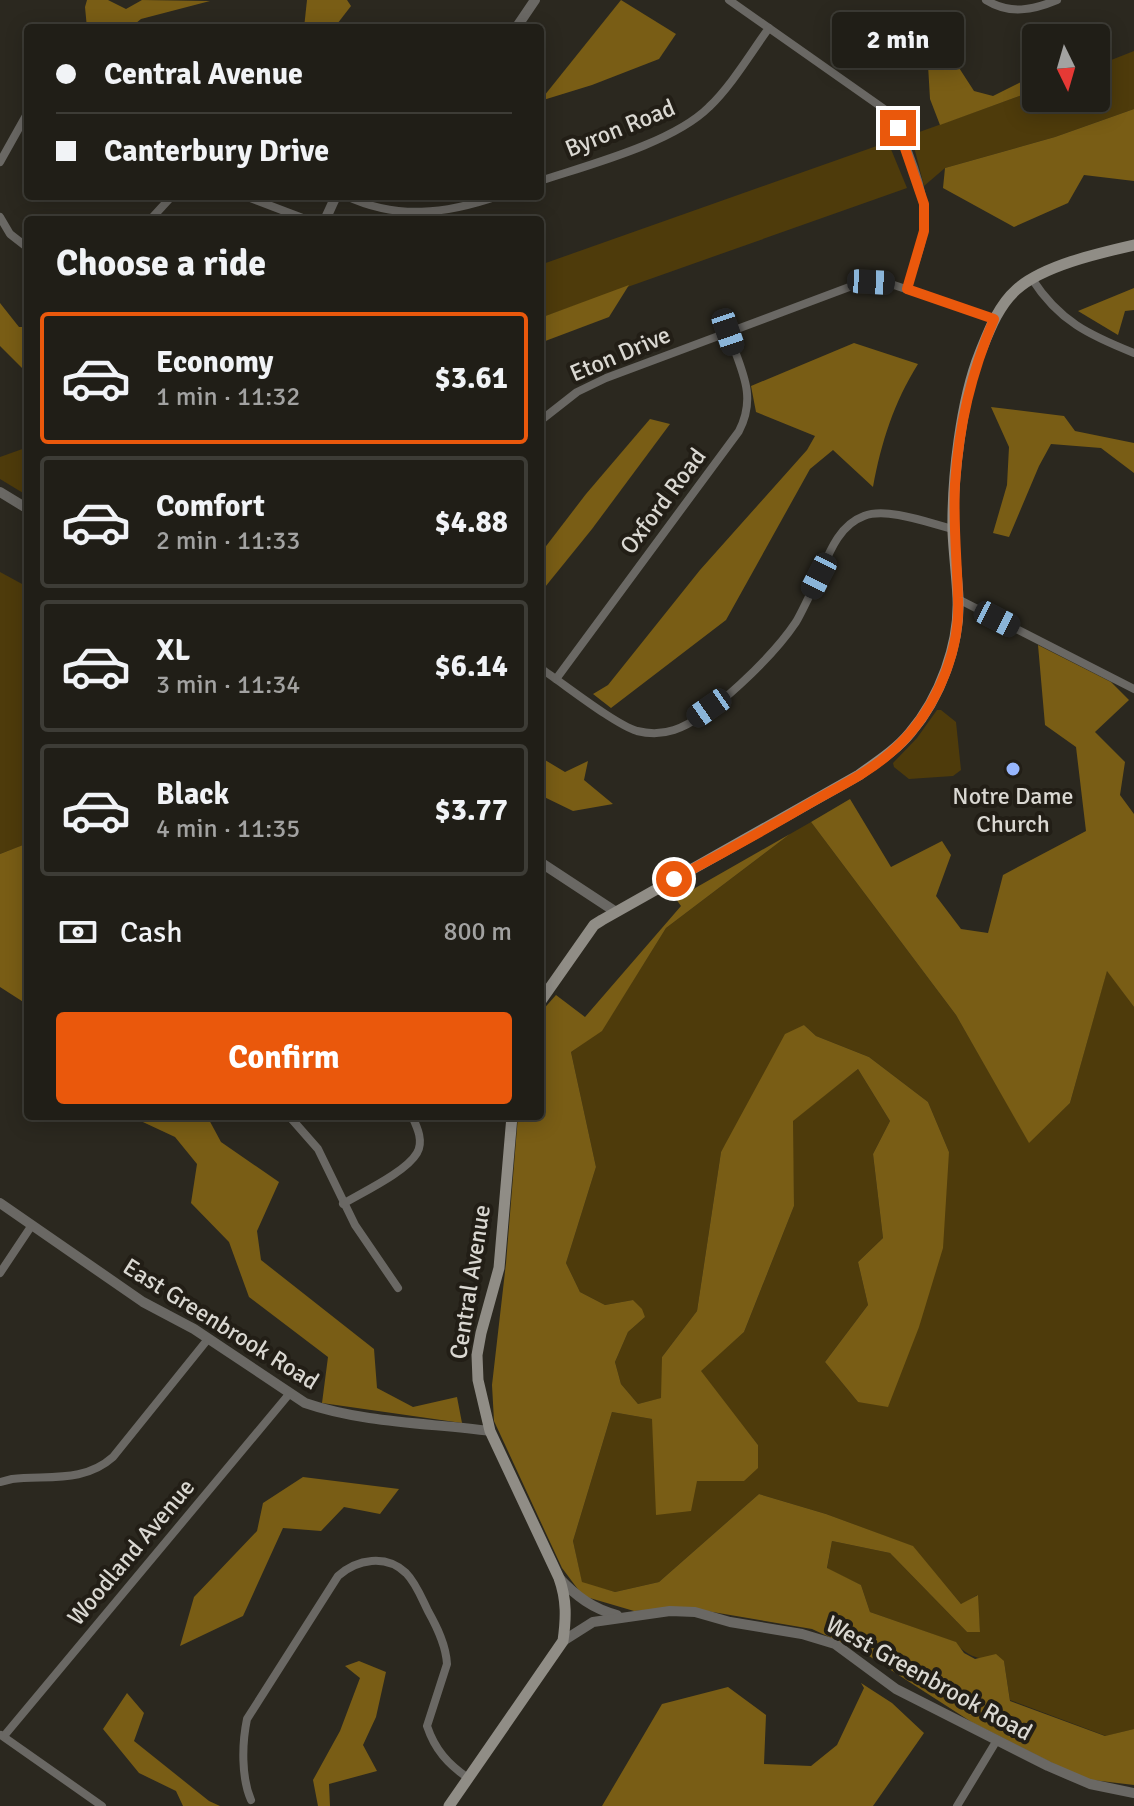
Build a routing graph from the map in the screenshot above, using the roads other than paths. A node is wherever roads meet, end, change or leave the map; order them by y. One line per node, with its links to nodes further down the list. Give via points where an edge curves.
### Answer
1 (535, 0): 5 (street)
2 (729, 0): 6 (street)
3 (986, 0): 4 (street, via 1019,10)
4 (1057, 0)
5 (519, 24)
6 (769, 28): 9 (street, Byron Road, via 698,118 625,152); 20 (street, via 887,111 898,128 924,204 924,231)
7 (24, 119): 8 (street)
8 (0, 162)
9 (544, 180)
10 (168, 200): 14 (street)
11 (256, 200): 15 (street)
12 (354, 200): 13 (street, via 399,212 466,207)
13 (486, 200)
14 (154, 216)
15 (298, 216)
16 (0, 217): 17 (street)
17 (24, 245)
18 (1134, 245): 19 (main road)
19 (1032, 279): 21 (main road, via 1015,290); 23 (street, via 1072,323)
20 (907, 289): 21 (street, Eton Drive); 22 (street, Eton Drive, via 871,282 852,286)
21 (994, 319): 27 (main road, via 968,393)
22 (728, 332): 24 (street, Eton Drive, via 606,378); 30 (street, Oxford Road, via 749,397 748,415)
23 (1134, 353)
24 (544, 418)
25 (0, 492): 26 (street)
26 (24, 507)
27 (953, 529): 28 (main road); 30 (street, via 890,514 869,514 854,521 839,536 797,620 778,645 726,696 675,730 650,733 631,728)
28 (958, 599): 31 (street); 33 (main road, via 943,679 929,707 889,754)
29 (544, 671): 30 (street)
30 (556, 679)
31 (1134, 689)
32 (544, 865): 33 (street)
33 (616, 912): 34 (main road, via 594,925)
34 (544, 996)
35 (293, 1120): 39 (street, via 318,1149)
36 (413, 1120): 39 (street, via 418,1152 405,1166)
37 (512, 1120): 45 (main road, Central Avenue, via 499,1268 477,1355 479,1394)
38 (0, 1203): 40 (street, East Greenbrook Road)
39 (343, 1204): 42 (street)
40 (32, 1225): 41 (street); 43 (street, East Greenbrook Road, via 143,1302)
41 (0, 1273)
42 (398, 1288)
43 (208, 1339): 44 (street, East Greenbrook Road); 46 (street, via 102,1467 90,1473)
44 (290, 1393): 45 (street, East Greenbrook Road, via 326,1411); 50 (street, Woodland Avenue)
45 (490, 1431): 47 (main road, Central Avenue)
46 (0, 1482)
47 (559, 1578): 48 (street, via 594,1607); 49 (main road, Central Avenue, via 565,1600)
48 (621, 1617): 49 (street, West Greenbrook Road, via 593,1622); 51 (street, West Greenbrook Road, via 695,1612 821,1639 896,1689)
49 (563, 1641): 52 (main road)
50 (2, 1735): 55 (street)
51 (997, 1740): 53 (street, West Greenbrook Road, via 1080,1780); 57 (street)
52 (468, 1778): 54 (street, via 450,1766 427,1726 447,1664 435,1623 407,1574 365,1560 338,1576 247,1719 246,1788); 56 (main road)
53 (1134, 1793)
54 (251, 1800)
55 (102, 1806)
56 (449, 1806)
57 (957, 1806)

